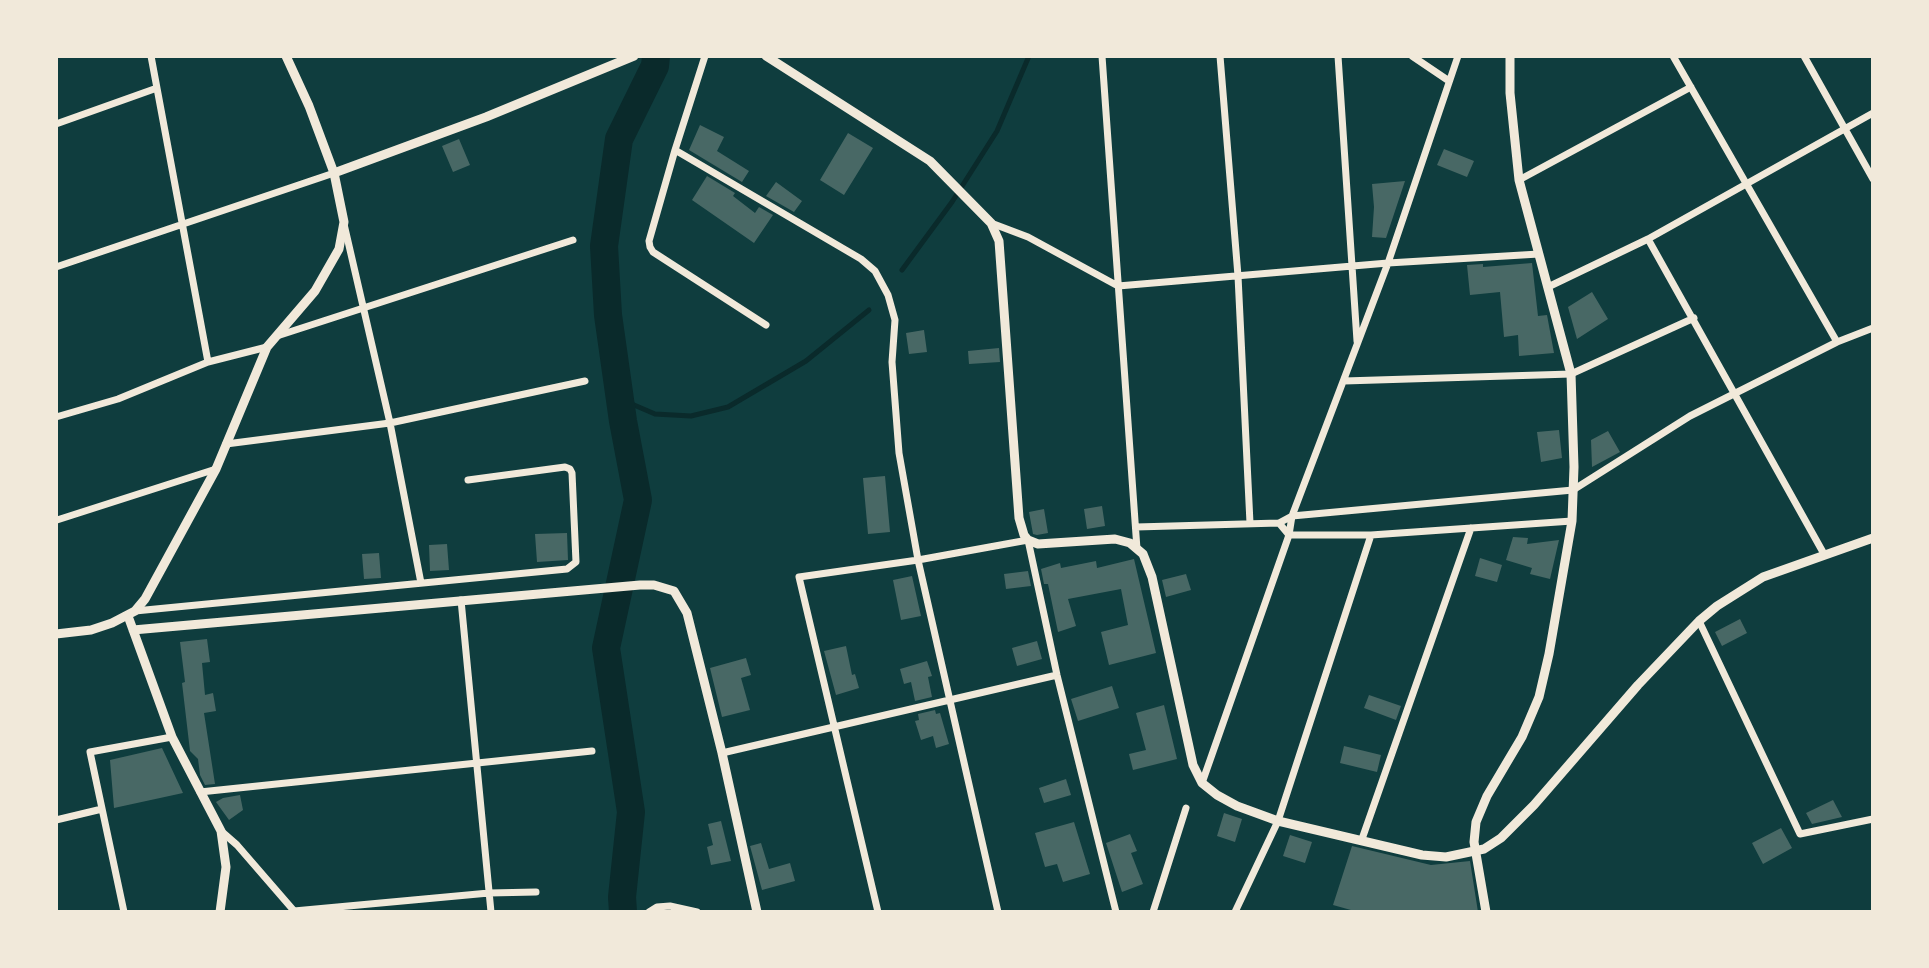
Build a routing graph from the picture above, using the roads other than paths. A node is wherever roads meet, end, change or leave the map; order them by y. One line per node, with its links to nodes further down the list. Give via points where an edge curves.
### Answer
1 (151, 56): 16 (street)
2 (286, 56): 21 (street)
3 (634, 56): 21 (street)
4 (705, 56): 20 (street)
5 (766, 56): 27 (street, via 939,167)
6 (1102, 56): 35 (street)
7 (1220, 56): 34 (street)
8 (1338, 56): 32 (street)
9 (1412, 56): 14 (street)
10 (1458, 56): 14 (street)
11 (1673, 56): 15 (street)
12 (1804, 56): 19 (street)
13 (1511, 57): 23 (street)
14 (1449, 81): 31 (street)
15 (1691, 87): 23 (street); 24 (street)
16 (157, 88): 18 (street); 26 (street)
17 (1873, 113): 19 (street)
18 (56, 124)
19 (1845, 129): 22 (street); 24 (street)
20 (675, 150): 39 (street, via 649,241 653,252); 69 (street, via 875,271 895,320 897,438)
21 (334, 173): 25 (street); 26 (street)
22 (1873, 179)
23 (1519, 180): 30 (street)
24 (1746, 184): 28 (street); 42 (street)
25 (344, 222): 37 (street); 41 (street, via 327,273)
26 (181, 223): 33 (street); 45 (street)
27 (991, 223): 35 (street); 66 (street, via 999,241 1019,518)
28 (1648, 239): 36 (street); 38 (street)
29 (573, 240): 37 (street)
30 (1539, 254): 31 (street); 36 (street)
31 (1388, 263): 32 (street); 43 (street)
32 (1352, 266): 34 (street); 43 (street)
33 (56, 267)
34 (1238, 276): 35 (street); 59 (street)
35 (1118, 286): 61 (street)
36 (1548, 287): 46 (street)
37 (364, 308): 41 (street); 51 (street)
38 (1694, 318): 46 (street); 49 (street)
39 (766, 325)
40 (1873, 328): 42 (street)
41 (275, 337): 44 (street)
42 (1837, 342): 49 (street)
43 (1358, 346): 48 (street)
44 (267, 347): 45 (street); 52 (street)
45 (208, 362): 50 (street, via 118,399)
46 (1571, 374): 48 (street); 55 (street)
47 (585, 381): 51 (street)
48 (1344, 381): 56 (street)
49 (1734, 394): 55 (street); 68 (street)
50 (56, 417)
51 (390, 423): 52 (street); 70 (street)
52 (226, 444): 53 (street)
53 (216, 469): 57 (street); 72 (street, via 171,555)
54 (468, 480): 70 (street, via 565,467 572,473 576,562 572,567)
55 (1573, 490): 56 (street); 58 (street)
56 (1292, 516): 60 (street); 63 (street)
57 (57, 520)
58 (1572, 521): 62 (street); 92 (street, via 1539,697 1481,806)
59 (1250, 523): 60 (street); 61 (street)
60 (1279, 523): 63 (street)
61 (1136, 527): 67 (street)
62 (1471, 528): 64 (street); 91 (street)
63 (1289, 535): 64 (street); 83 (street)
64 (1371, 535): 89 (street)
65 (1873, 538): 68 (street)
66 (1028, 540): 67 (street, via 1044,544 1115,539); 69 (street); 76 (street)
67 (1137, 549): 83 (street, via 1150,568 1189,751)
68 (1824, 554): 73 (street, via 1749,584)
69 (918, 560): 77 (street); 78 (street, via 799,577)
70 (421, 583): 72 (street)
71 (461, 600): 74 (street); 81 (street, via 640,585 674,591 687,613); 82 (street)
72 (132, 613): 74 (street); 75 (street, via 91,630)
73 (1699, 621): 87 (street, via 1800,834); 92 (street, via 1534,805 1501,838)
74 (133, 630): 79 (street)
75 (56, 634)
76 (1057, 675): 77 (street); 104 (street)
77 (950, 700): 78 (street); 103 (street)
78 (834, 727): 81 (street); 102 (street)
79 (172, 737): 84 (street); 86 (street, via 90,752)
80 (592, 751): 82 (street)
81 (722, 753): 101 (street)
82 (477, 763): 84 (street); 94 (street)
83 (1202, 783): 89 (street, via 1227,801)
84 (200, 792): 90 (street)
85 (1186, 808): 105 (street)
86 (102, 809): 88 (street); 97 (street)
87 (1873, 819)
88 (56, 820)
89 (1278, 821): 91 (street); 106 (street)
90 (221, 831): 95 (street); 98 (street, via 226,867)
91 (1362, 839): 92 (street, via 1433,856)
92 (1475, 852): 107 (street)
93 (536, 892): 94 (street)
94 (489, 893): 95 (street); 99 (street)
95 (295, 911)
96 (650, 911): 100 (street, via 670,906)
97 (124, 912)
98 (220, 912)
99 (491, 912)
100 (697, 912)
101 (757, 912)
102 (878, 912)
103 (998, 912)
104 (1116, 912)
105 (1153, 912)
106 (1235, 912)
107 (1486, 912)

